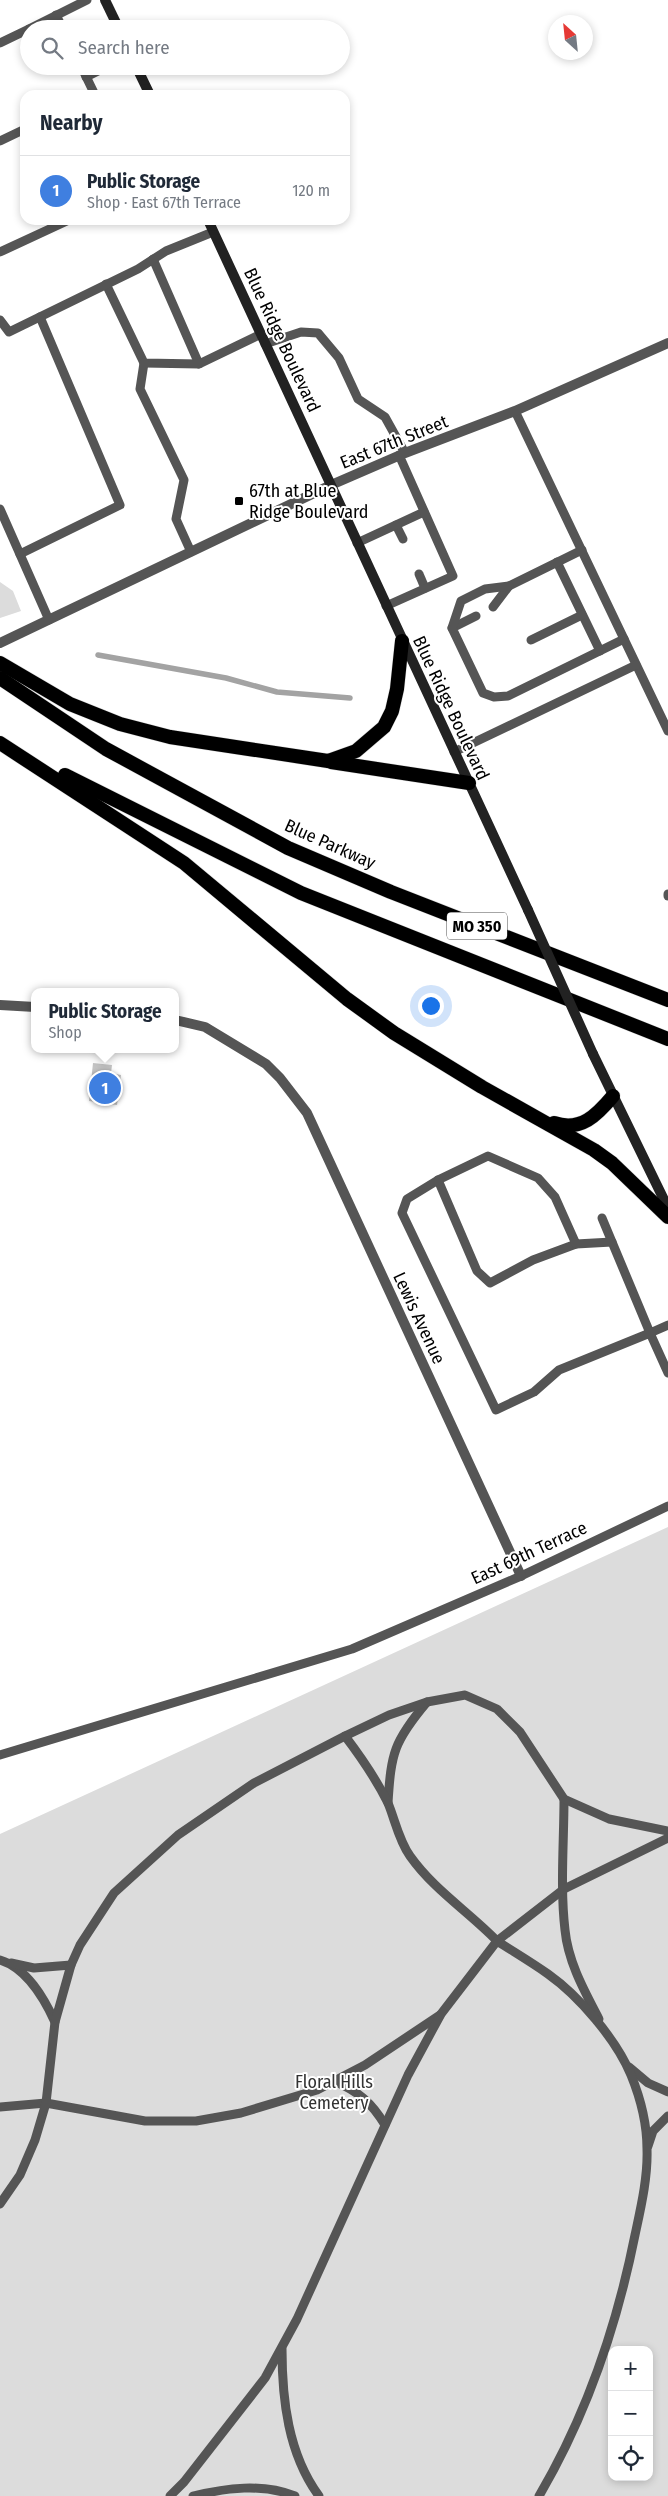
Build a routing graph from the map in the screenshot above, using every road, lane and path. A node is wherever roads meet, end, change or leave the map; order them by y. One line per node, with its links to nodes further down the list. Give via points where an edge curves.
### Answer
1 (87, 0): 3 (lane)
2 (105, 0): 6 (main road)
3 (56, 15): 4 (lane); 5 (lane)
4 (46, 20)
5 (58, 20)
6 (115, 20)
7 (20, 33): 8 (lane)
8 (0, 43)
9 (90, 75): 11 (lane)
10 (140, 75): 13 (main road)
11 (86, 77): 12 (lane)
12 (92, 90)
13 (148, 90)
14 (20, 132): 15 (lane)
15 (0, 141)
16 (58, 225): 19 (lane)
17 (210, 225): 18 (main road, Blue Ridge Boulevard)
18 (214, 232): 20 (lane, via 166,250); 24 (main road, Blue Ridge Boulevard)
19 (0, 252)
20 (153, 259): 21 (lane); 27 (lane)
21 (106, 284): 22 (lane); 26 (lane)
22 (40, 317): 23 (lane, via 9,332); 38 (lane, via 120,505)
23 (0, 320)
24 (263, 339): 27 (lane); 29 (lane, via 301,332 318,333 339,358 358,400 385,416); 30 (main road, Blue Ridge Boulevard)
25 (668, 343): 28 (street, East 67th Street)
26 (144, 364): 27 (lane); 37 (lane, via 140,389 184,480 176,519)
27 (199, 364)
28 (515, 411): 29 (street, East 67th Street); 36 (lane)
29 (402, 454): 30 (street, East 67th Street); 32 (lane)
30 (331, 485): 35 (main road, Blue Ridge Boulevard); 37 (street, East 67th Street)
31 (0, 509): 38 (lane)
32 (424, 512): 33 (lane); 42 (lane, via 453,576)
33 (396, 526): 34 (lane); 35 (lane)
34 (402, 539)
35 (357, 543): 43 (main road, Blue Ridge Boulevard)
36 (582, 550): 39 (lane); 49 (lane)
37 (191, 552): 47 (street, East 67th Street)
38 (20, 554): 47 (lane)
39 (558, 562): 41 (lane); 45 (lane)
40 (419, 574): 42 (lane)
41 (509, 586): 44 (lane); 48 (lane, via 485,589 461,601)
42 (425, 588): 43 (lane)
43 (386, 606): 52 (main road, Blue Ridge Boulevard)
44 (494, 607)
45 (582, 615): 50 (lane); 53 (lane)
46 (476, 616): 48 (lane)
47 (49, 620): 51 (street, East 67th Street)
48 (452, 628): 53 (lane, via 482,693 494,698 508,696)
49 (624, 639): 53 (lane); 55 (lane)
50 (531, 640)
51 (5, 641)
52 (402, 641): 59 (main road, Blue Ridge Boulevard); 60 (highway, via 397,689 392,712 384,727 356,752)
53 (600, 651)
54 (0, 663): 60 (highway, via 70,704 120,724 170,737)
55 (636, 665): 57 (lane); 59 (lane)
56 (0, 678): 62 (highway, Blue Parkway / MO 350, via 106,749 288,848 391,892)
57 (668, 731)
58 (0, 743): 66 (highway, MO 350, via 301,893); 68 (highway, via 184,863 347,999 394,1033)
59 (454, 752): 61 (main road, Blue Ridge Boulevard)
60 (328, 761): 61 (highway)
61 (469, 783): 67 (main road, Blue Ridge Boulevard, bridge)
62 (668, 1000)
63 (0, 1005): 64 (street)
64 (31, 1007)
65 (179, 1021): 79 (street, Lewis Avenue, via 204,1027 266,1064 307,1113)
66 (668, 1038)
67 (613, 1096): 68 (highway, via 594,1117 580,1124 557,1124); 70 (main road, Blue Ridge Boulevard)
68 (535, 1116): 71 (highway, via 612,1163)
69 (438, 1180): 74 (lane, via 488,1156 538,1178 555,1197); 74 (lane, via 477,1271 490,1283 533,1260); 76 (lane, via 407,1199 402,1213 496,1410 534,1392 560,1370)
70 (668, 1208)
71 (668, 1217)
72 (602, 1218): 73 (lane)
73 (612, 1242): 74 (lane); 76 (lane)
74 (576, 1244)
75 (668, 1325): 76 (lane)
76 (650, 1333): 77 (lane)
77 (668, 1372)
78 (668, 1506): 79 (lane, East 69th Terrace)
79 (521, 1576): 82 (lane, East 69th Terrace, via 352,1649)
80 (427, 1702): 81 (lane, via 389,1715); 83 (lane, via 465,1695 497,1709 520,1732); 84 (lane, via 405,1728 391,1761)
81 (345, 1736): 84 (lane); 90 (lane, via 254,1783 178,1835 114,1893 80,1945)
82 (0, 1756)
83 (564, 1799): 85 (lane, via 609,1819); 87 (lane)
84 (388, 1803): 88 (lane, via 409,1855 446,1897)
85 (668, 1831)
86 (668, 1838): 87 (lane)
87 (564, 1889): 88 (lane); 93 (lane, via 565,1930 570,1954 582,1986)
88 (497, 1941): 91 (lane); 93 (lane, via 549,1974 580,2002)
89 (4, 1961): 90 (lane, via 34,1968); 92 (lane, via 30,1981)
90 (71, 1965): 92 (lane)
91 (442, 2014): 95 (lane, via 365,2065); 100 (lane)
92 (55, 2022): 97 (lane)
93 (611, 2041): 94 (lane)
94 (624, 2062): 96 (lane, via 648,2083); 101 (lane, via 640,2102)
95 (334, 2081): 97 (lane, via 287,2100 196,2121 145,2120); 100 (lane, via 352,2088 373,2106)
96 (668, 2092)
97 (46, 2103): 98 (lane); 102 (lane, via 20,2175)
98 (0, 2107)
99 (668, 2116): 101 (lane, via 653,2131)
100 (385, 2125): 103 (lane)
101 (647, 2148): 108 (lane, via 642,2203 627,2278 606,2346 579,2417)
102 (0, 2204)
103 (282, 2346): 104 (lane, via 265,2378 230,2425); 107 (lane, via 287,2418 302,2465)
104 (170, 2496)
105 (193, 2496): 106 (lane, via 218,2490 252,2488)
106 (295, 2496)
107 (319, 2496)
108 (539, 2496)

